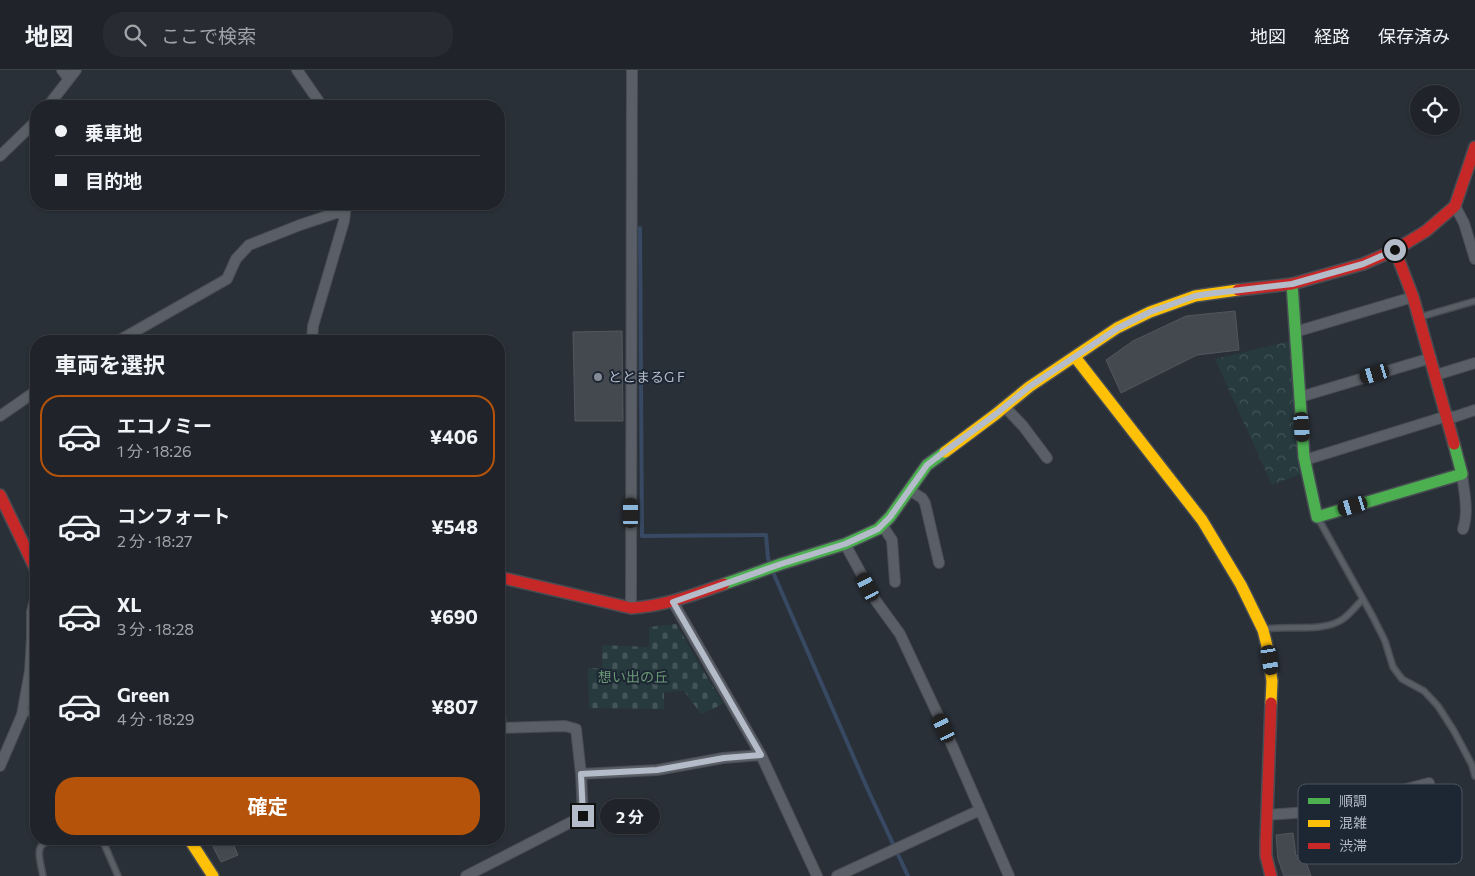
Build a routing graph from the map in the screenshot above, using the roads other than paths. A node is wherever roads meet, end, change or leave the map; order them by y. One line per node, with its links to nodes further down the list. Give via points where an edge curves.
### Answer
1 (62, 70): 5 (street)
2 (76, 70): 5 (street)
3 (297, 70): 7 (street)
4 (632, 70): 48 (street)
5 (69, 79): 6 (street)
6 (53, 100)
7 (318, 100)
8 (30, 127): 10 (street)
9 (1474, 153): 11 (street)
10 (0, 156)
11 (1455, 206): 14 (street, via 1433,226); 15 (street)
12 (338, 210): 21 (street, via 250,245 236,259 227,279)
13 (346, 210): 22 (street)
14 (1395, 250): 16 (street, via 1363,264); 17 (street)
15 (1475, 259)
16 (1292, 284): 20 (street); 23 (street, via 1207,294 1166,305 1118,328)
17 (1413, 297): 19 (street); 20 (street)
18 (1475, 301): 19 (lane)
19 (1419, 318): 24 (street)
20 (1295, 332): 28 (street)
21 (129, 335)
22 (312, 335)
23 (1075, 357): 29 (street); 49 (street, via 1202,520 1241,585)
24 (1431, 358): 26 (street); 28 (street)
25 (1475, 363): 26 (street)
26 (1436, 375): 32 (street)
27 (30, 395): 31 (street)
28 (1300, 397): 34 (street)
29 (1005, 407): 33 (street); 36 (street, via 927,465)
30 (1475, 410): 32 (street)
31 (0, 416)
32 (1448, 416): 34 (street); 35 (street)
33 (1047, 458)
34 (1305, 460): 38 (street)
35 (1462, 474): 38 (street); 40 (street, via 1466,513)
36 (909, 490): 39 (street); 43 (street, via 925,503)
37 (0, 495): 42 (street)
38 (1317, 517): 46 (lane)
39 (882, 525): 41 (street); 45 (street, via 892,540)
40 (1463, 529)
41 (845, 544): 47 (street); 60 (street, via 876,601 900,634)
42 (30, 558)
43 (939, 563)
44 (505, 578): 48 (street)
45 (895, 582)
46 (1363, 599): 49 (lane, via 1343,619 1330,625); 57 (lane, via 1385,641 1393,667 1402,679 1424,691 1438,706)
47 (673, 602): 48 (street); 54 (street)
48 (631, 608)
49 (1263, 630): 62 (street, via 1272,681)
50 (30, 671): 52 (street)
51 (30, 712): 52 (lane)
52 (22, 715): 55 (street)
53 (505, 728): 56 (street, via 565,726 576,729)
54 (761, 755): 56 (street, via 657,770); 70 (street)
55 (0, 766)
56 (581, 774): 69 (street, via 583,816)
57 (1475, 776)
58 (1429, 783): 59 (street)
59 (1425, 784)
60 (980, 810): 71 (street); 72 (street)
61 (1298, 813): 62 (street)
62 (1267, 815): 73 (street, via 1266,856)
63 (42, 845): 66 (lane, via 38,852)
64 (105, 845): 67 (lane)
65 (194, 845): 68 (street)
66 (42, 876)
67 (118, 876)
68 (213, 876)
69 (466, 876)
70 (818, 876)
71 (837, 876)
72 (1008, 876)
73 (1271, 876)

